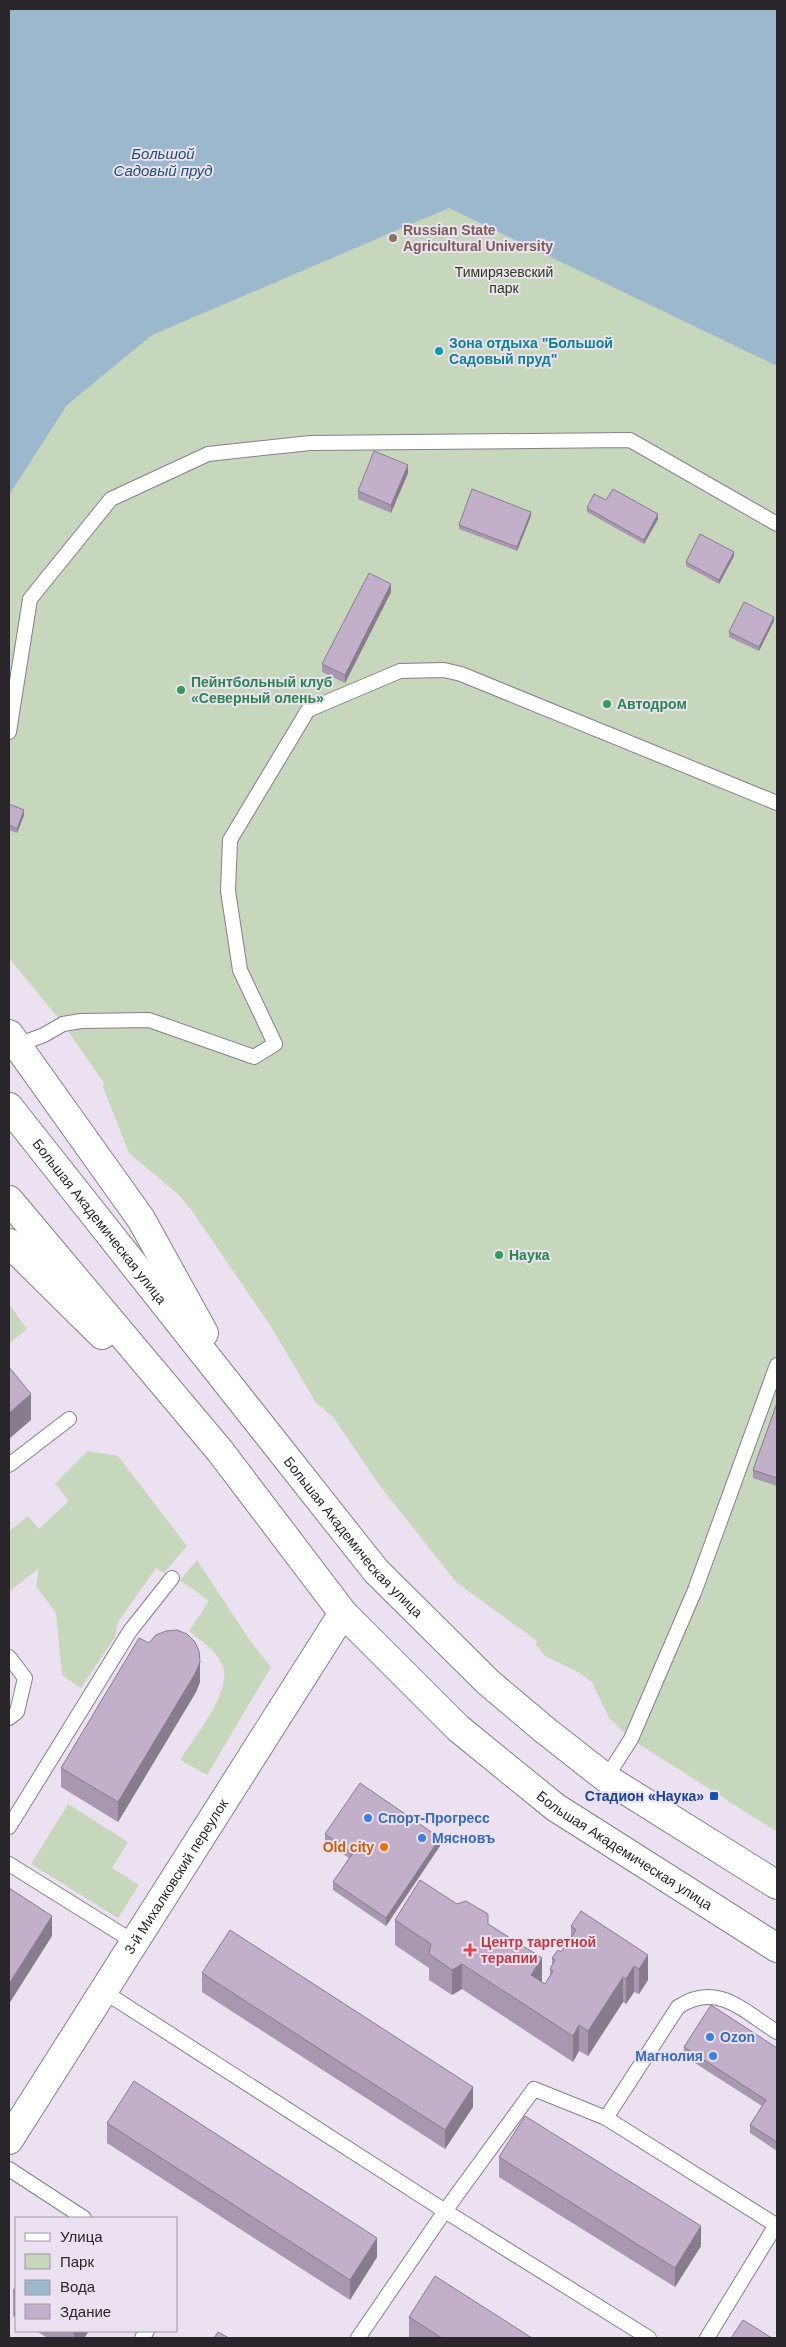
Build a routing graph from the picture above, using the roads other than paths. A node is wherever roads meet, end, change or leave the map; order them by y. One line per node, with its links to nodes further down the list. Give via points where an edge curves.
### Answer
1 (777, 524): 2 (lane, via 630,440 310,443 208,454 110,499 30,599)
2 (9, 732)
3 (777, 803): 4 (lane, via 461,674 444,670 400,670 308,710 230,840 228,891 240,970 275,1044 254,1057 149,1020 91,1020 64,1024 44,1035)
4 (13, 1039): 9 (main road, via 141,1219)
5 (9, 1107): 9 (main road, Большая Академическая улица)
6 (9, 1200): 11 (main road, Большая Академическая улица)
7 (9, 1243): 11 (main road)
8 (777, 1365): 17 (lane, via 695,1590 631,1739)
9 (243, 1404): 17 (main road, Большая Академическая улица, via 376,1571 489,1683)
10 (69, 1419): 12 (lane)
11 (220, 1451): 14 (main road, Большая Академическая улица)
12 (9, 1465)
13 (172, 1578): 18 (lane, via 130,1631)
14 (344, 1613): 21 (main road, 3-й Михалковский переулок); 22 (main road, Большая Академическая улица, via 458,1728 555,1807)
15 (9, 1657): 16 (lane, via 25,1678 17,1712)
16 (9, 1718)
17 (606, 1778): 20 (main road, Большая Академическая улица)
18 (9, 1826)
19 (9, 1864): 21 (lane)
20 (777, 1885)
21 (134, 1942): 23 (main road, 3-й Михалковский переулок)
22 (777, 1948)
23 (103, 1991): 26 (main road, 3-й Михалковский переулок); 28 (lane)
24 (777, 2032): 25 (lane, via 722,1998 705,1995 690,1999 678,2007)
25 (606, 2118): 28 (lane, via 534,2090); 30 (lane)
26 (9, 2140)
27 (9, 2169): 29 (lane)
28 (445, 2211): 31 (lane); 32 (lane)
29 (82, 2217)
30 (777, 2225): 33 (lane)
31 (358, 2338)
32 (650, 2338)
33 (707, 2338)

